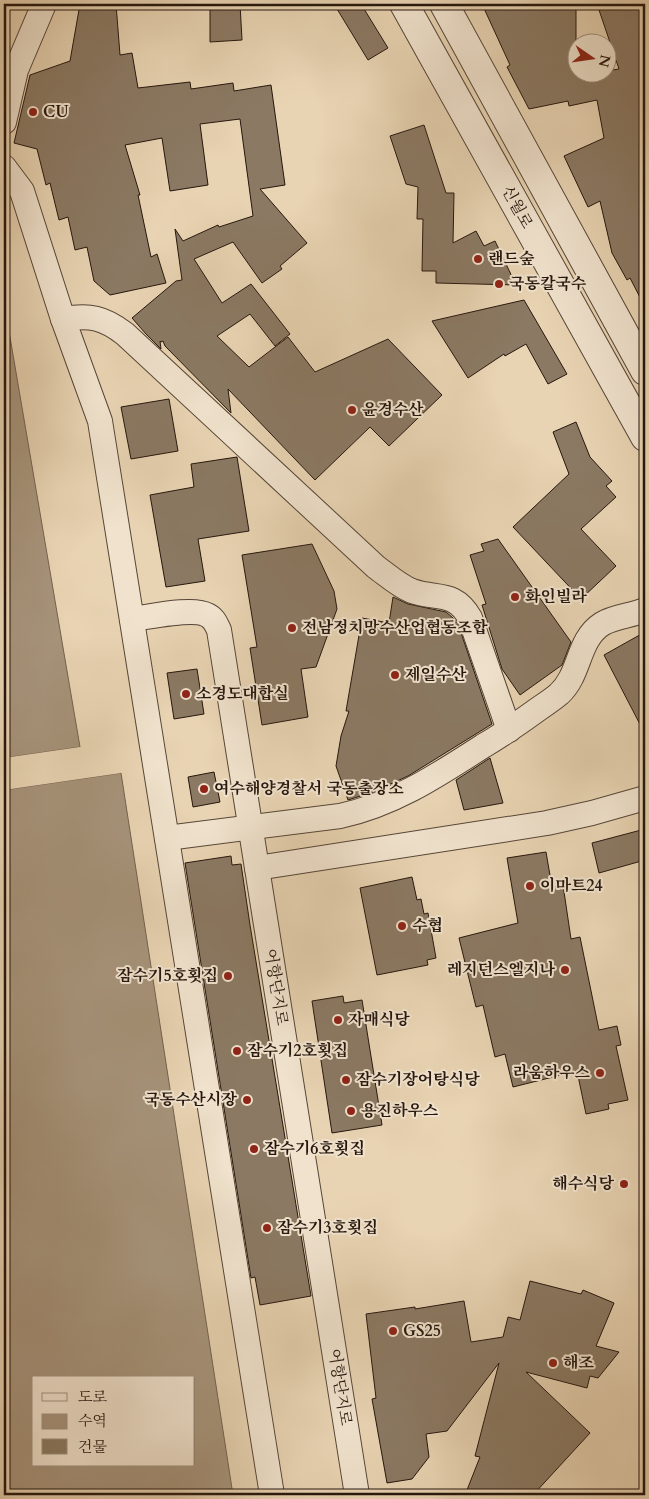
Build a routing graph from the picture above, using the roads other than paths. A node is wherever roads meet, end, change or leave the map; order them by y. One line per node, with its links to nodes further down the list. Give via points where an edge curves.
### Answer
1 (44, 4): 4 (street, via 16,70)
2 (404, 4): 8 (street, 신월로)
3 (444, 4): 7 (street, 신월로)
4 (4, 122)
5 (4, 167): 6 (street, via 22,191)
6 (63, 319): 10 (street, via 100,421); 11 (street, via 94,318 114,326 376,567 410,591 447,598 464,608)
7 (645, 371)
8 (645, 437)
9 (645, 610): 11 (street, via 613,619 594,630 566,687)
10 (132, 619): 13 (street, 어항단지로, via 186,612 206,614 214,620 219,630); 14 (street)
11 (509, 730): 13 (street, via 443,772 380,805 340,816)
12 (645, 798): 15 (street, via 547,823)
13 (250, 827): 14 (street); 15 (street, 어항단지로)
14 (167, 838): 16 (street)
15 (257, 868): 17 (street, 어항단지로)
16 (272, 1495)
17 (357, 1495)

